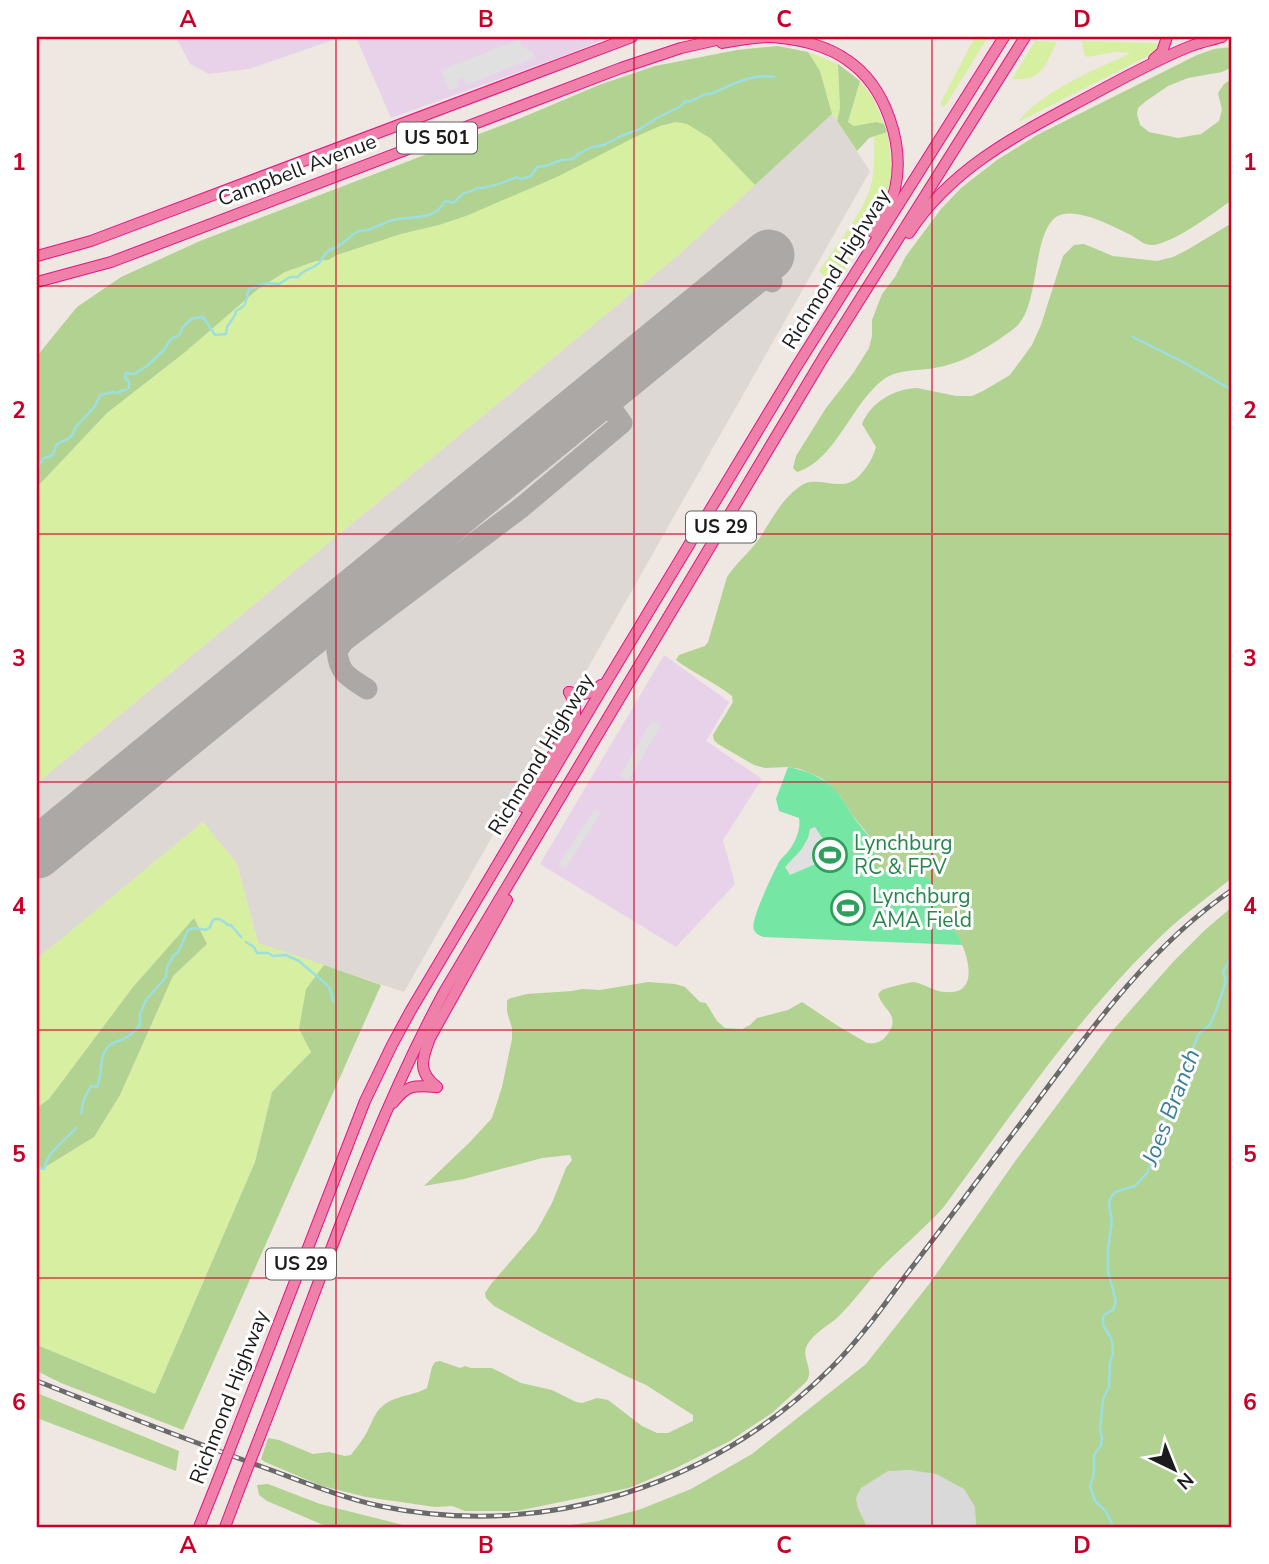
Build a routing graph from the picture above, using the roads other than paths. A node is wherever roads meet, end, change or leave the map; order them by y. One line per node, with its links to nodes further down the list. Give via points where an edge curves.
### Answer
1 (632, 37): 9 (highway, Campbell Avenue / US 501, via 91,241)
2 (730, 37): 7 (highway, Campbell Avenue / US 501)
3 (1025, 37): 12 (highway, US 29)
4 (1167, 37): 8 (highway, via 1155,59)
5 (1222, 37): 8 (highway, via 1191,46)
6 (1002, 39): 10 (highway, Richmond Highway / US 29)
7 (681, 48): 10 (highway, via 780,37 828,50 848,60 867,79 888,115 899,155 894,193); 11 (highway, Campbell Avenue / US 501, via 111,262)
8 (1106, 87): 12 (highway, via 1008,141 963,173 933,202)
9 (37, 256)
10 (862, 261): 13 (highway, Richmond Highway / US 29)
11 (37, 282)
12 (854, 308): 14 (highway, Richmond Highway / US 29)
13 (610, 676): 15 (highway, Richmond Highway / US 29); 15 (highway, via 592,693 569,692 575,716 477,888)
14 (536, 838): 16 (highway, Richmond Highway / US 29, via 421,1035); 16 (highway, via 532,855 425,1050 426,1077 437,1087 413,1086 401,1093)
15 (472, 906): 17 (highway, Richmond Highway / US 29, bridge, via 376,1076)
16 (373, 1143): 18 (highway, Richmond Highway / US 29, bridge)
17 (199, 1527)
18 (225, 1527)

